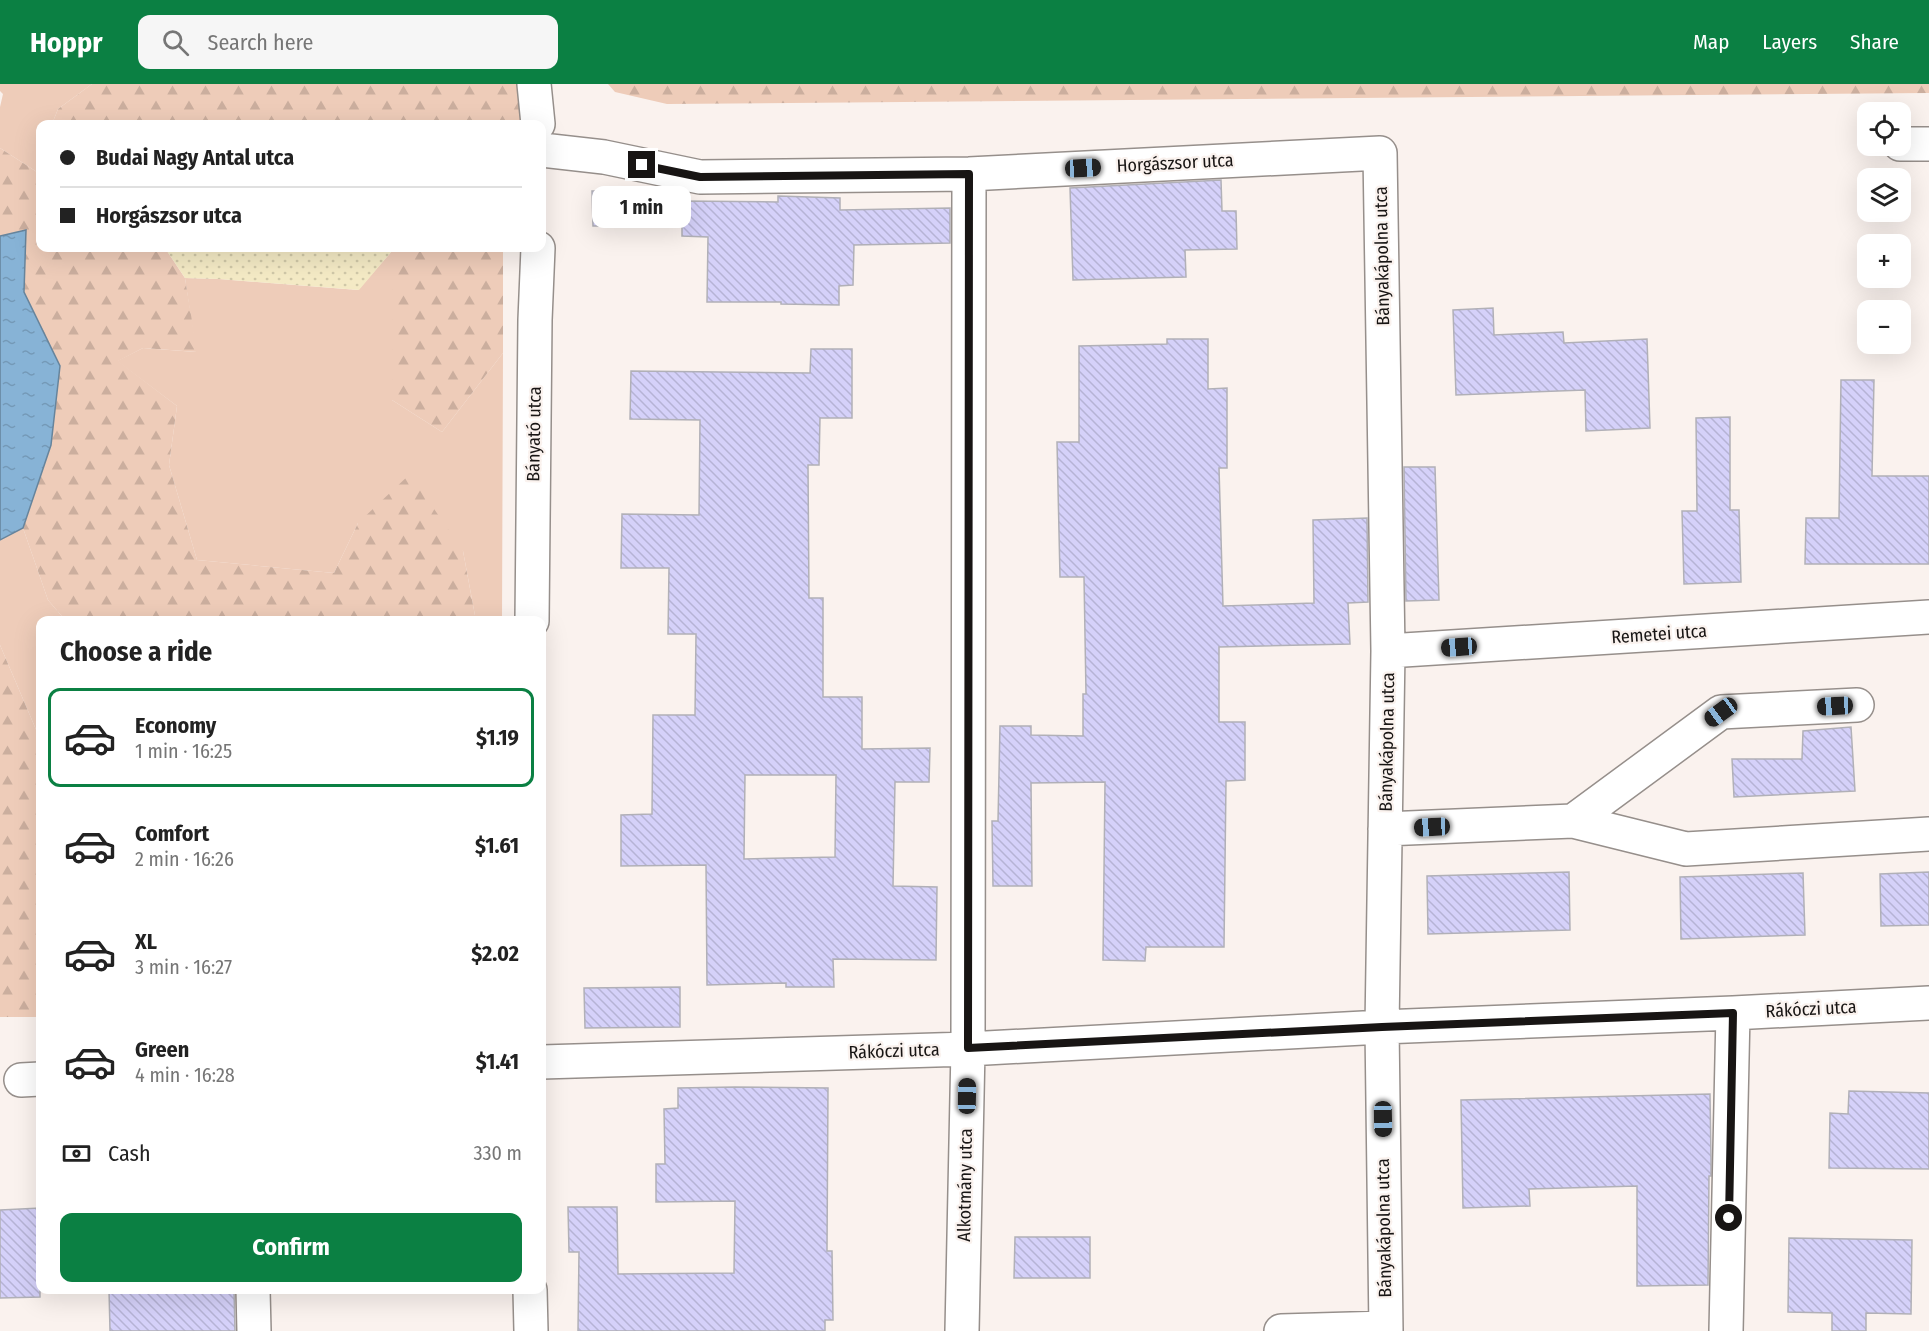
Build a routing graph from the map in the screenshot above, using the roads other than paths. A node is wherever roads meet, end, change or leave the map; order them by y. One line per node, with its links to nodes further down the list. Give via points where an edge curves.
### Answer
1 (534, 84): 2 (street)
2 (538, 120)
3 (1911, 144): 4 (street)
4 (1929, 144)
5 (546, 150): 7 (street, Horgászsor utca, via 604,157 700,177)
6 (1380, 153): 7 (street, Horgászsor utca); 11 (street, Bányakápolna utca)
7 (969, 174): 19 (street, Alkotmány utca)
8 (538, 252): 9 (street, Bányató utca)
9 (532, 616)
10 (1929, 617): 11 (street, Remetei utca)
11 (1388, 651): 14 (street, Bányakápolna utca)
12 (1857, 705): 13 (street, via 1721,712)
13 (1573, 821): 14 (street); 15 (street, via 1686,849)
14 (1385, 829): 18 (street, Bányakápolna utca)
15 (1929, 834)
16 (1929, 1004): 17 (street, Rákóczi utca)
17 (1733, 1013): 18 (street, Rákóczi utca); 28 (street)
18 (1382, 1027): 19 (street, Rákóczi utca); 23 (street, Bányakápolna utca)
19 (968, 1048): 20 (street, Rákóczi utca); 26 (street, Alkotmány utca)
20 (546, 1062)
21 (253, 1294): 24 (street)
22 (530, 1294): 25 (street)
23 (1386, 1330): 27 (street)
24 (254, 1331)
25 (531, 1331)
26 (962, 1331)
27 (1281, 1331)
28 (1726, 1331)

